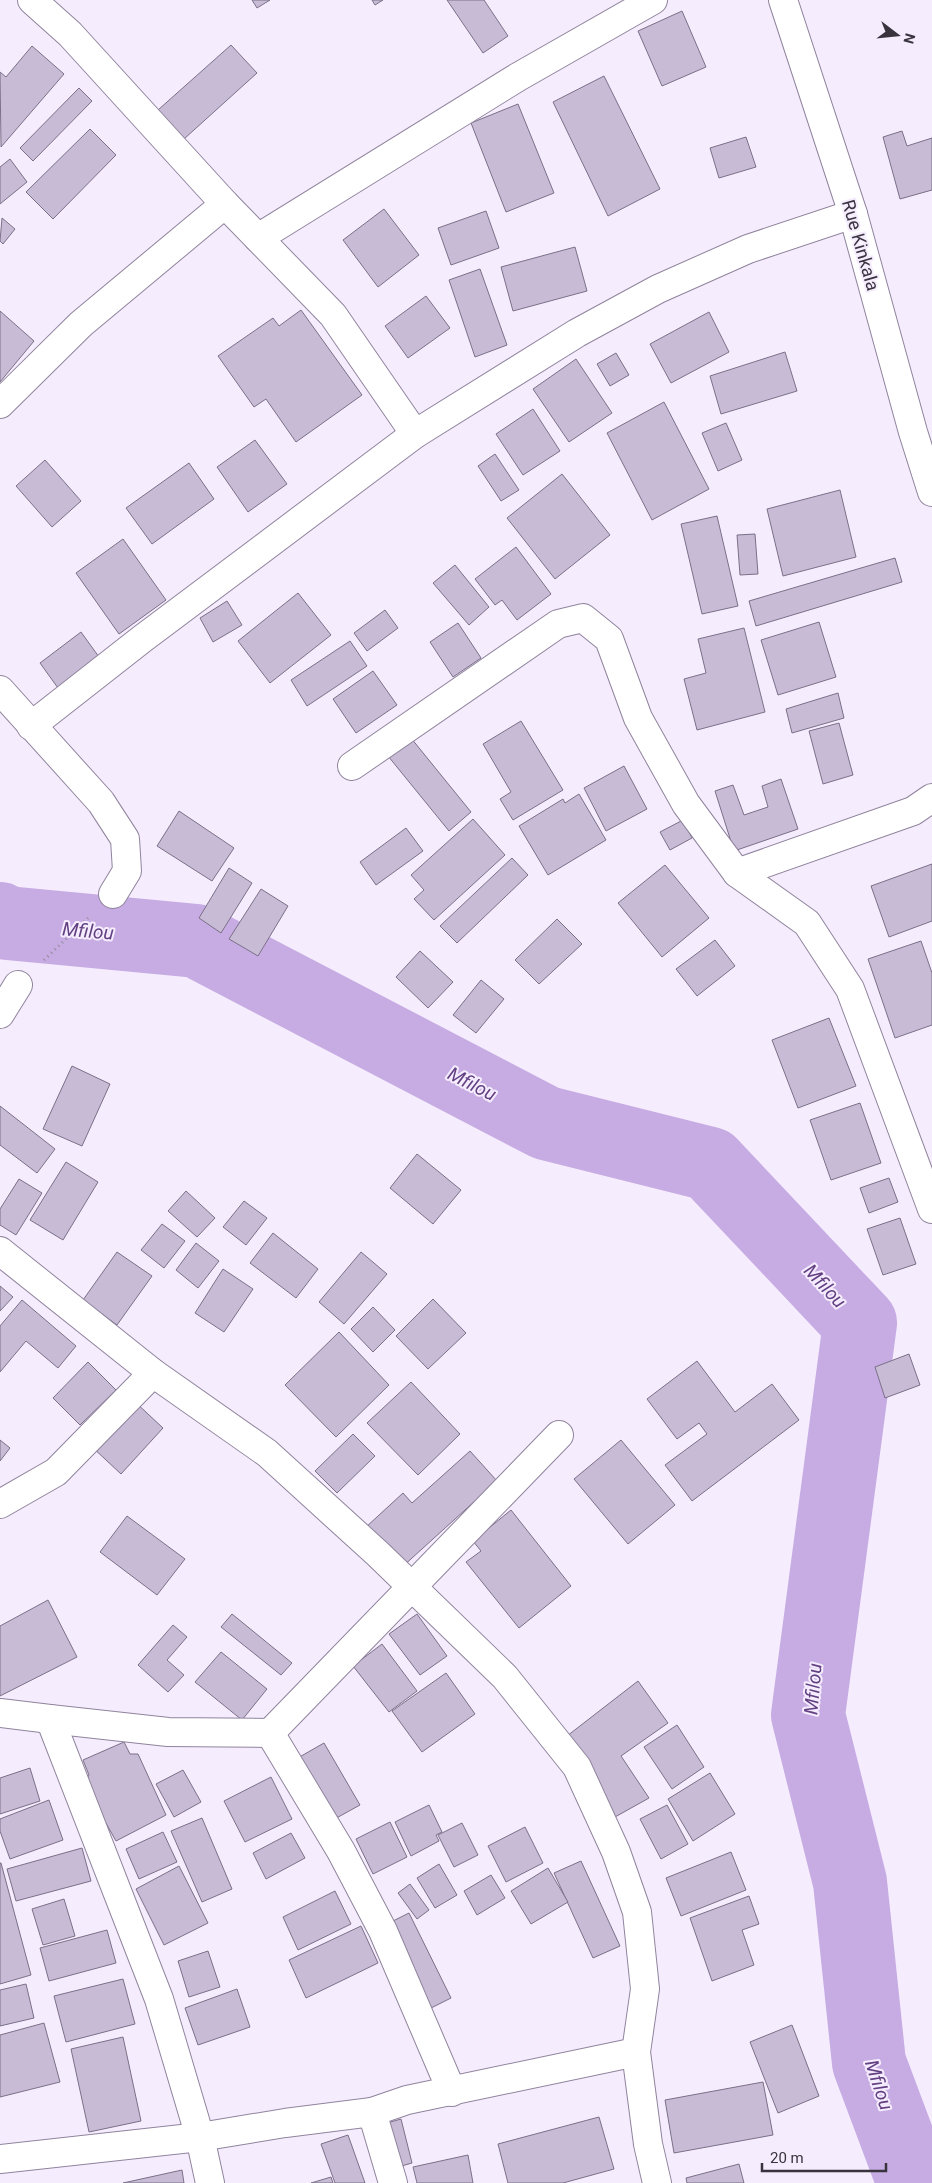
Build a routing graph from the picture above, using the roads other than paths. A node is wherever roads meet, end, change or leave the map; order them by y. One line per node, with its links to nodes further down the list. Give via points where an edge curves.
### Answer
1 (32, 0): 4 (street, via 70,34)
2 (653, 0): 6 (street, via 518,77)
3 (783, 0): 5 (street, Rue Kinkala)
4 (225, 204): 6 (street); 7 (street, via 81,324)
5 (853, 214): 8 (street, via 748,249 658,289 577,333); 9 (street, Rue Kinkala)
6 (258, 238): 8 (street, via 333,315)
7 (0, 404)
8 (415, 434): 11 (street)
9 (932, 492)
10 (0, 690): 11 (street)
11 (31, 726): 15 (street, via 100,802 125,839 128,871)
12 (352, 766): 14 (street, via 558,624 583,618 609,639 638,718 686,804)
13 (932, 798): 14 (street, via 913,812)
14 (737, 873): 18 (street, via 807,923 850,989)
15 (112, 894)
16 (18, 985): 17 (street)
17 (0, 1014)
18 (932, 1209)
19 (0, 1251): 20 (street)
20 (153, 1373): 22 (street, via 56,1472); 23 (street, via 267,1453)
21 (559, 1436): 23 (street)
22 (0, 1504)
23 (411, 1587): 26 (street); 27 (street, via 505,1677 577,1767 616,1852 637,1912 645,1988)
24 (0, 1713): 25 (street)
25 (50, 1719): 26 (street, via 168,1732); 30 (street, via 159,1999)
26 (270, 1733): 28 (street, via 341,1851 383,1931)
27 (636, 2052): 28 (street); 34 (street, via 648,2144)
28 (452, 2092): 29 (street, via 407,2100)
29 (372, 2112): 30 (street); 33 (street)
30 (200, 2137): 31 (street); 32 (street)
31 (0, 2159)
32 (210, 2183)
33 (393, 2183)
34 (657, 2183)

